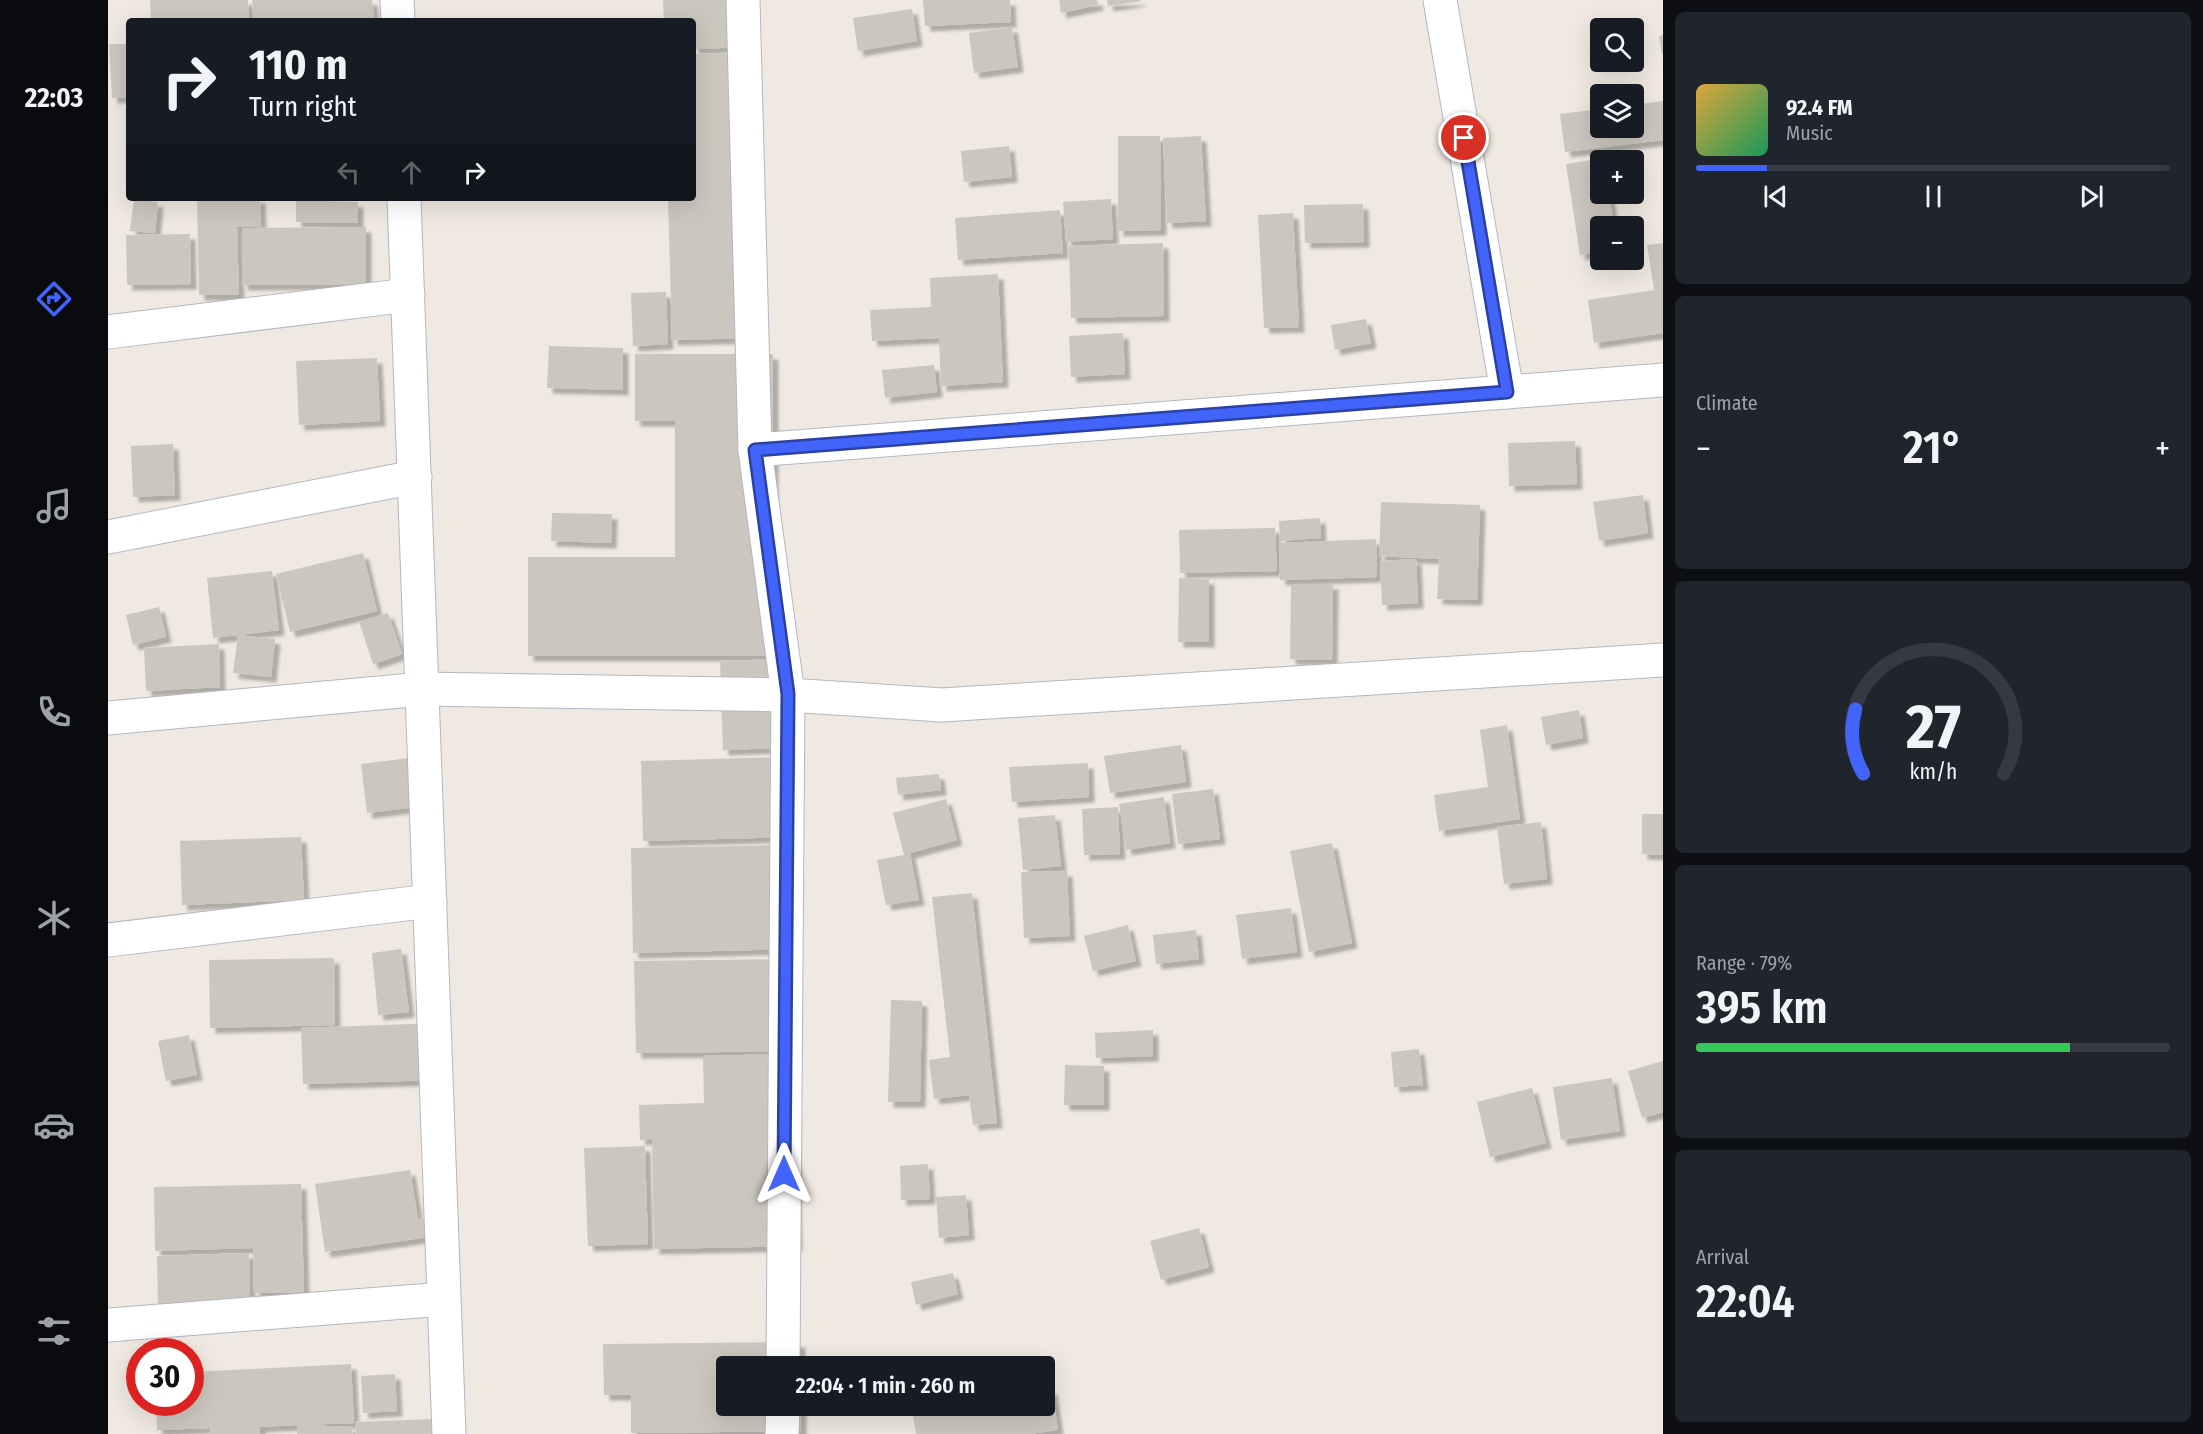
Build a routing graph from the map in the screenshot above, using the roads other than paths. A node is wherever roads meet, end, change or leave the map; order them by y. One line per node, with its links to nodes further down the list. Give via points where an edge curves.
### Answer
1 (397, 0): 4 (street)
2 (744, 0): 10 (street)
3 (1440, 0): 9 (street)
4 (398, 18)
5 (404, 201): 6 (street)
6 (408, 295): 7 (street); 11 (street)
7 (108, 332)
8 (1663, 380): 9 (street)
9 (1507, 392): 10 (street)
10 (755, 450): 15 (street)
11 (415, 477): 12 (street); 14 (street)
12 (108, 537)
13 (1663, 660): 15 (street, via 942,705)
14 (422, 689): 15 (street); 16 (street); 17 (street)
15 (788, 694): 21 (street)
16 (108, 718)
17 (430, 901): 18 (street); 19 (street)
18 (108, 940)
19 (444, 1299): 20 (street); 23 (street)
20 (108, 1325)
21 (783, 1356)
22 (783, 1416): 24 (street)
23 (449, 1434)
24 (783, 1434)

